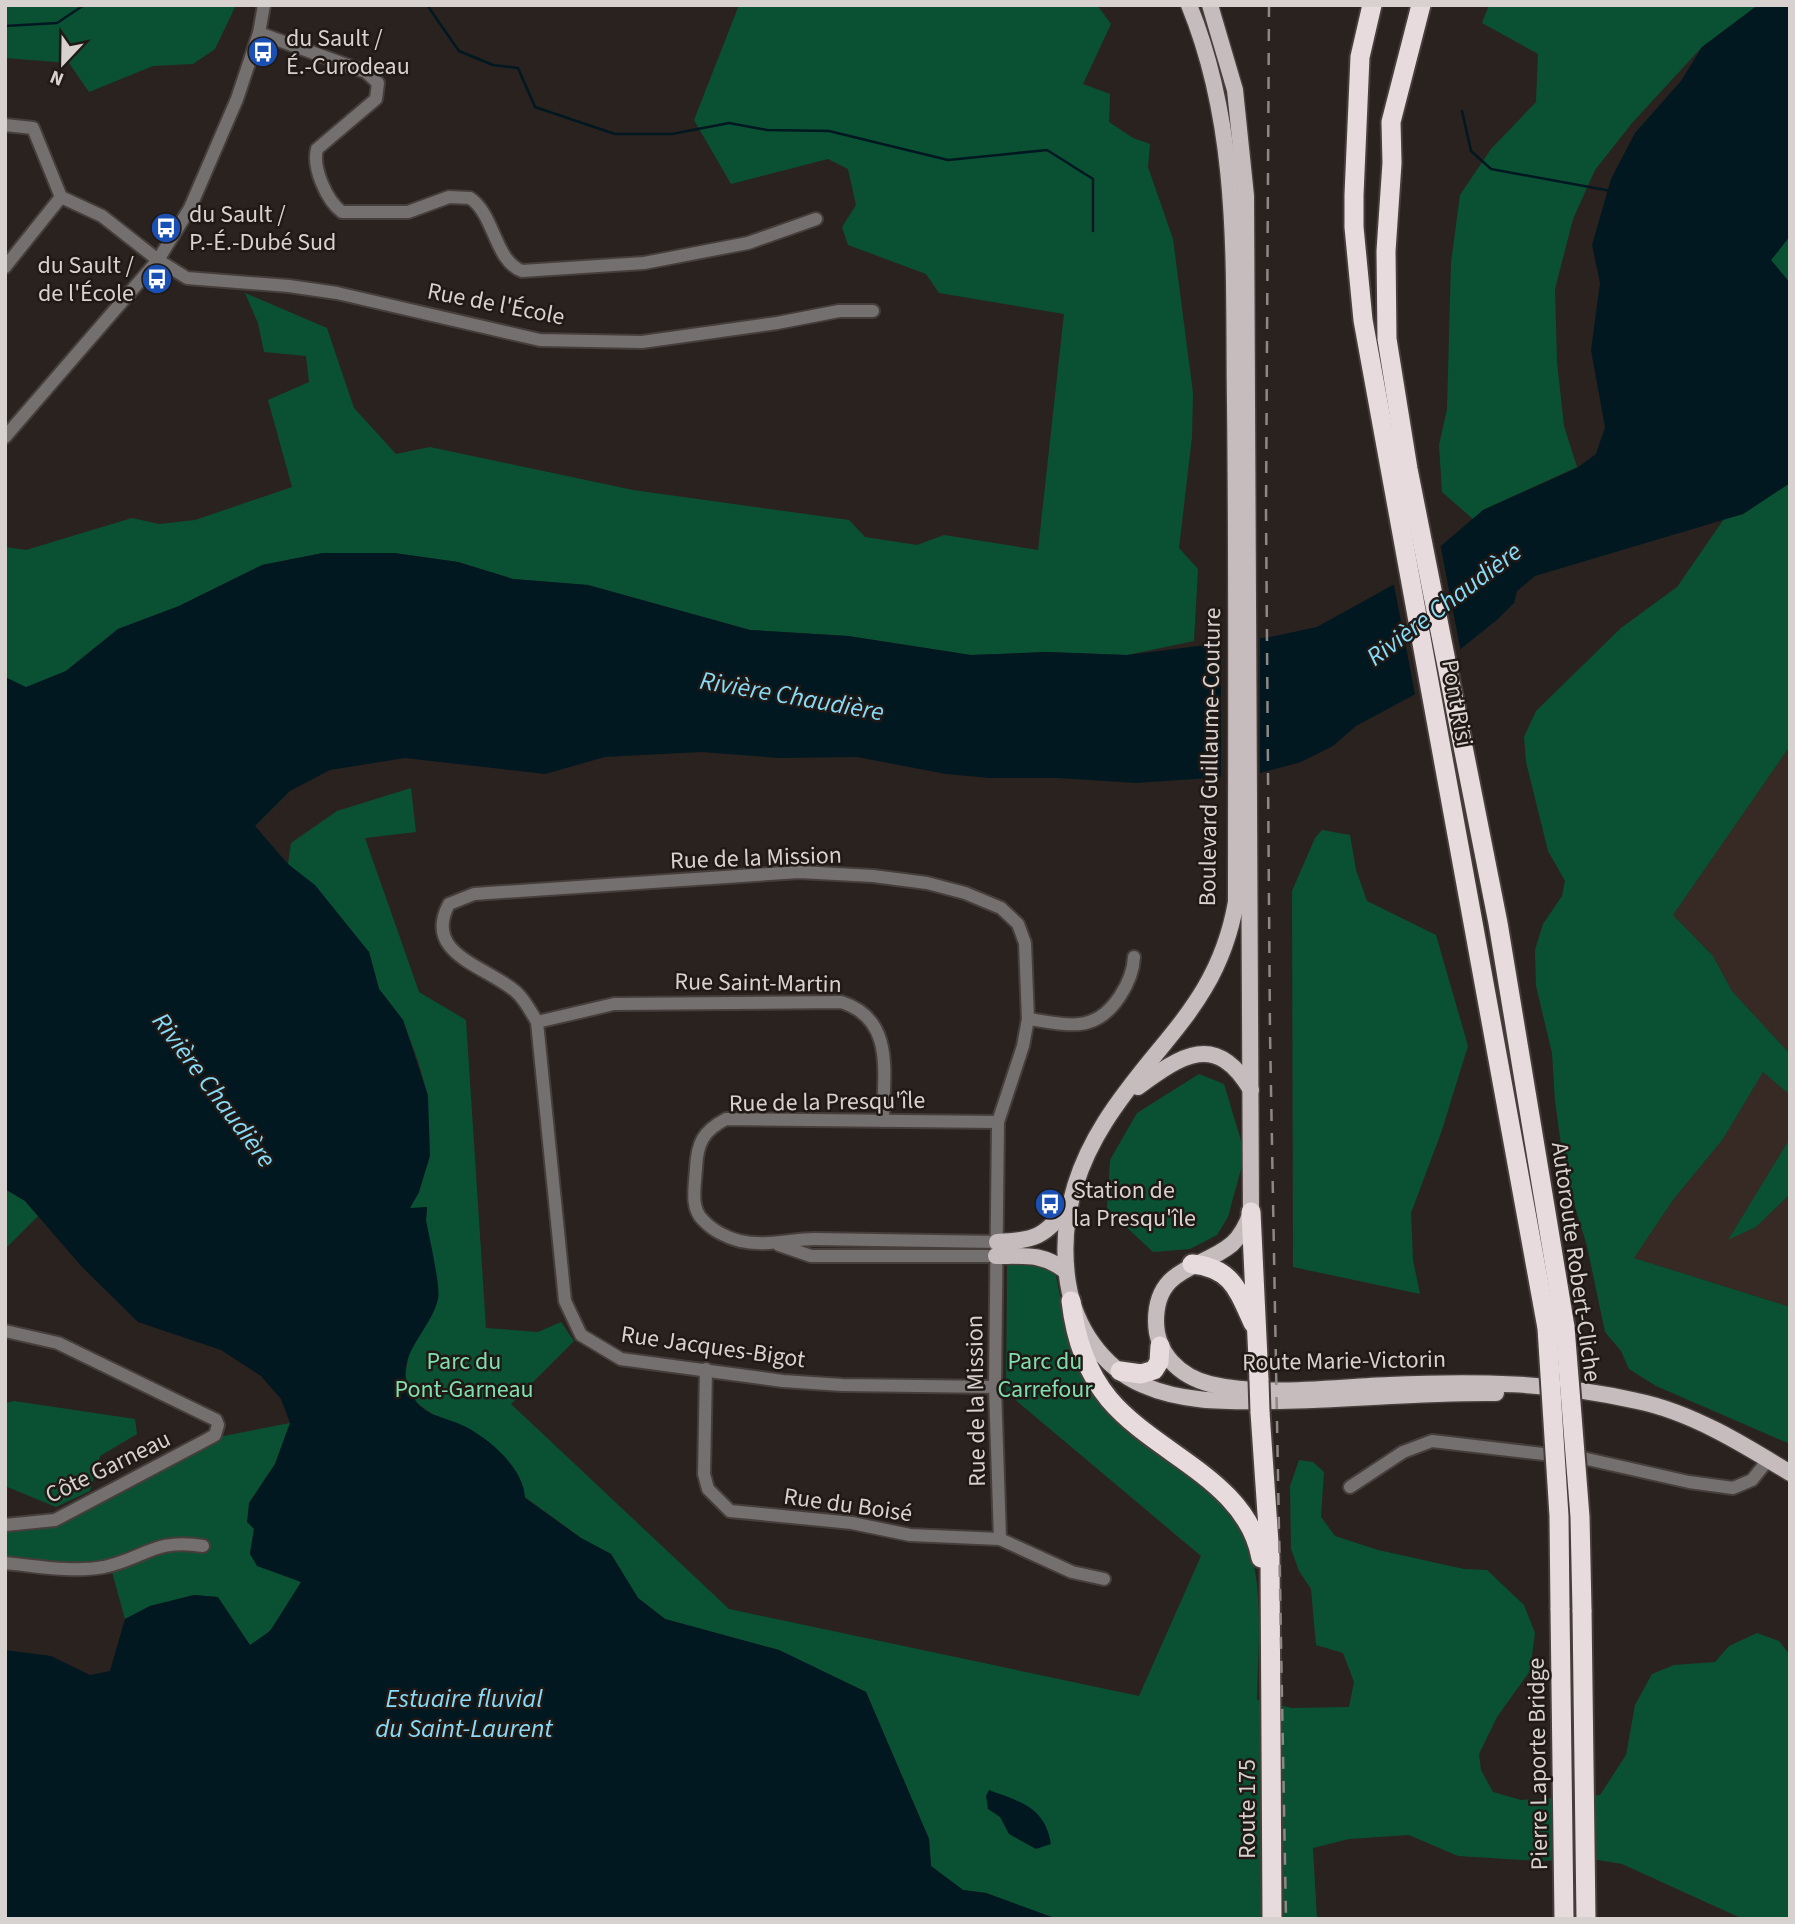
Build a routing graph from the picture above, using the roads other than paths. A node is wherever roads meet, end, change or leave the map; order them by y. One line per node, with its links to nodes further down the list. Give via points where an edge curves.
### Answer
1 (264, 5): 8 (street)
2 (1189, 5): 19 (main road, Boulevard Guillaume-Couture, via 1211,72 1231,187)
3 (1210, 5): 19 (main road, Boulevard Guillaume-Couture, via 1235,89 1244,152)
4 (1358, 5): 9 (highway)
5 (1373, 5): 9 (highway)
6 (1421, 5): 11 (highway, via 1391,122)
7 (1433, 5): 11 (highway)
8 (259, 33): 13 (street, via 366,72 378,83 376,99 317,149 317,169 335,207 342,212 408,212 449,197 470,198 485,213 509,262 522,271 644,263 748,243); 14 (street, via 237,99 190,208)
9 (1360, 57): 18 (highway, via 1354,227 1363,320)
10 (5, 125): 12 (street, via 33,128)
11 (1392, 163): 18 (highway, via 1387,339)
12 (61, 197): 14 (street, Rue de l'École, via 102,216); 15 (street)
13 (816, 219)
14 (158, 260): 16 (street, Rue de l'École, via 187,278 337,293 540,340 642,341 839,311); 17 (street)
15 (5, 267)
16 (873, 310)
17 (5, 438)
18 (1399, 472): 21 (highway, Pont Risi); 22 (highway, Pont Risi)
19 (1243, 545): 20 (main road, Boulevard Guillaume-Couture)
20 (1244, 902): 26 (main road, Boulevard Guillaume-Couture); 27 (main road, Boulevard Guillaume-Couture, via 1201,996)
21 (1498, 923): 36 (highway, Autoroute Robert-Cliche)
22 (1476, 938): 36 (highway, Autoroute Robert-Cliche)
23 (1134, 957): 24 (street, via 1124,989 1102,1015 1090,1022)
24 (1028, 1019): 25 (street, Rue de la Mission, via 1025,943 1018,925 1001,908 927,883 799,872 474,894 449,904 442,916 442,934 449,947 517,992); 29 (street, Rue de la Mission)
25 (537, 1021): 28 (street, Rue Saint-Martin, via 614,1004 841,1002 867,1014 875,1024 881,1041); 40 (street, Rue Jacques-Bigot, via 565,1301 572,1320 581,1335 621,1359)
26 (1252, 1093): 27 (main road, via 1230,1062 1203,1053 1183,1058); 31 (main road, Boulevard Guillaume-Couture)
27 (1125, 1097): 30 (main road, Boulevard Guillaume-Couture, via 1090,1148)
28 (883, 1121): 29 (street, Rue de la Presqu'île); 32 (street, Rue de la Presqu'île, via 726,1119 708,1130 696,1151 694,1203 701,1219 740,1241 776,1244 811,1256)
29 (998, 1122): 32 (street, Rue de la Mission)
30 (1068, 1206): 32 (main road, via 1033,1240); 34 (main road, Boulevard Guillaume-Couture)
31 (1251, 1212): 33 (main road, via 1232,1244); 38 (highway, Boulevard Guillaume-Couture)
32 (997, 1249): 34 (main road, via 1050,1259); 42 (street, Rue de la Mission)
33 (1192, 1264): 38 (highway, via 1225,1274 1235,1285); 39 (main road, via 1171,1279 1160,1297 1156,1321)
34 (1066, 1272): 35 (main road, Boulevard Guillaume-Couture)
35 (1071, 1301): 41 (main road, Route Marie-Victorin, via 1094,1349); 52 (highway, Boulevard Guillaume-Couture, via 1081,1350 1109,1399 1148,1436 1232,1499 1248,1521 1258,1539)
36 (1556, 1328): 53 (highway, Autoroute Robert-Cliche, bridge); 54 (highway, Autoroute Robert-Cliche, bridge, via 1580,1517)
37 (5, 1331): 47 (street, Côte Garneau, via 58,1343 216,1420 218,1425 208,1439 55,1520)
38 (1256, 1331): 52 (highway, Boulevard Guillaume-Couture, bridge)
39 (1160, 1346): 41 (highway, via 1160,1362 1154,1370 1141,1374); 43 (main road, Route Marie-Victorin, via 1170,1361 1193,1378 1235,1387 1297,1389 1459,1381 1531,1383)
40 (706, 1369): 42 (street, Rue Jacques-Bigot, via 842,1385); 48 (street, Rue du Boisé, via 704,1474 715,1498 730,1511 825,1519 910,1535)
41 (1119, 1371): 43 (main road, Route Marie-Victorin, via 1164,1392 1224,1401 1457,1392)
42 (995, 1387): 48 (street, Rue de la Mission)
43 (1596, 1395): 44 (main road, Route Marie-Victorin, via 1675,1413)
44 (1768, 1460): 45 (main road, Route Marie-Victorin); 46 (street, via 1752,1480 1734,1488 1587,1459 1432,1441 1403,1452)
45 (1790, 1473)
46 (1350, 1487)
47 (5, 1525)
48 (1000, 1539): 51 (street, Rue du Boisé, via 1072,1572)
49 (204, 1546): 50 (street, via 169,1543 105,1567 76,1570)
50 (5, 1563)
51 (1104, 1578)
52 (1269, 1600): 55 (highway, Boulevard Guillaume-Couture)
53 (1560, 1608): 57 (highway, Pierre Laporte Bridge)
54 (1582, 1610): 58 (highway, Pierre Laporte Bridge)
55 (1272, 1700): 56 (highway, Route 175)
56 (1272, 1919)
57 (1564, 1919)
58 (1586, 1919)

